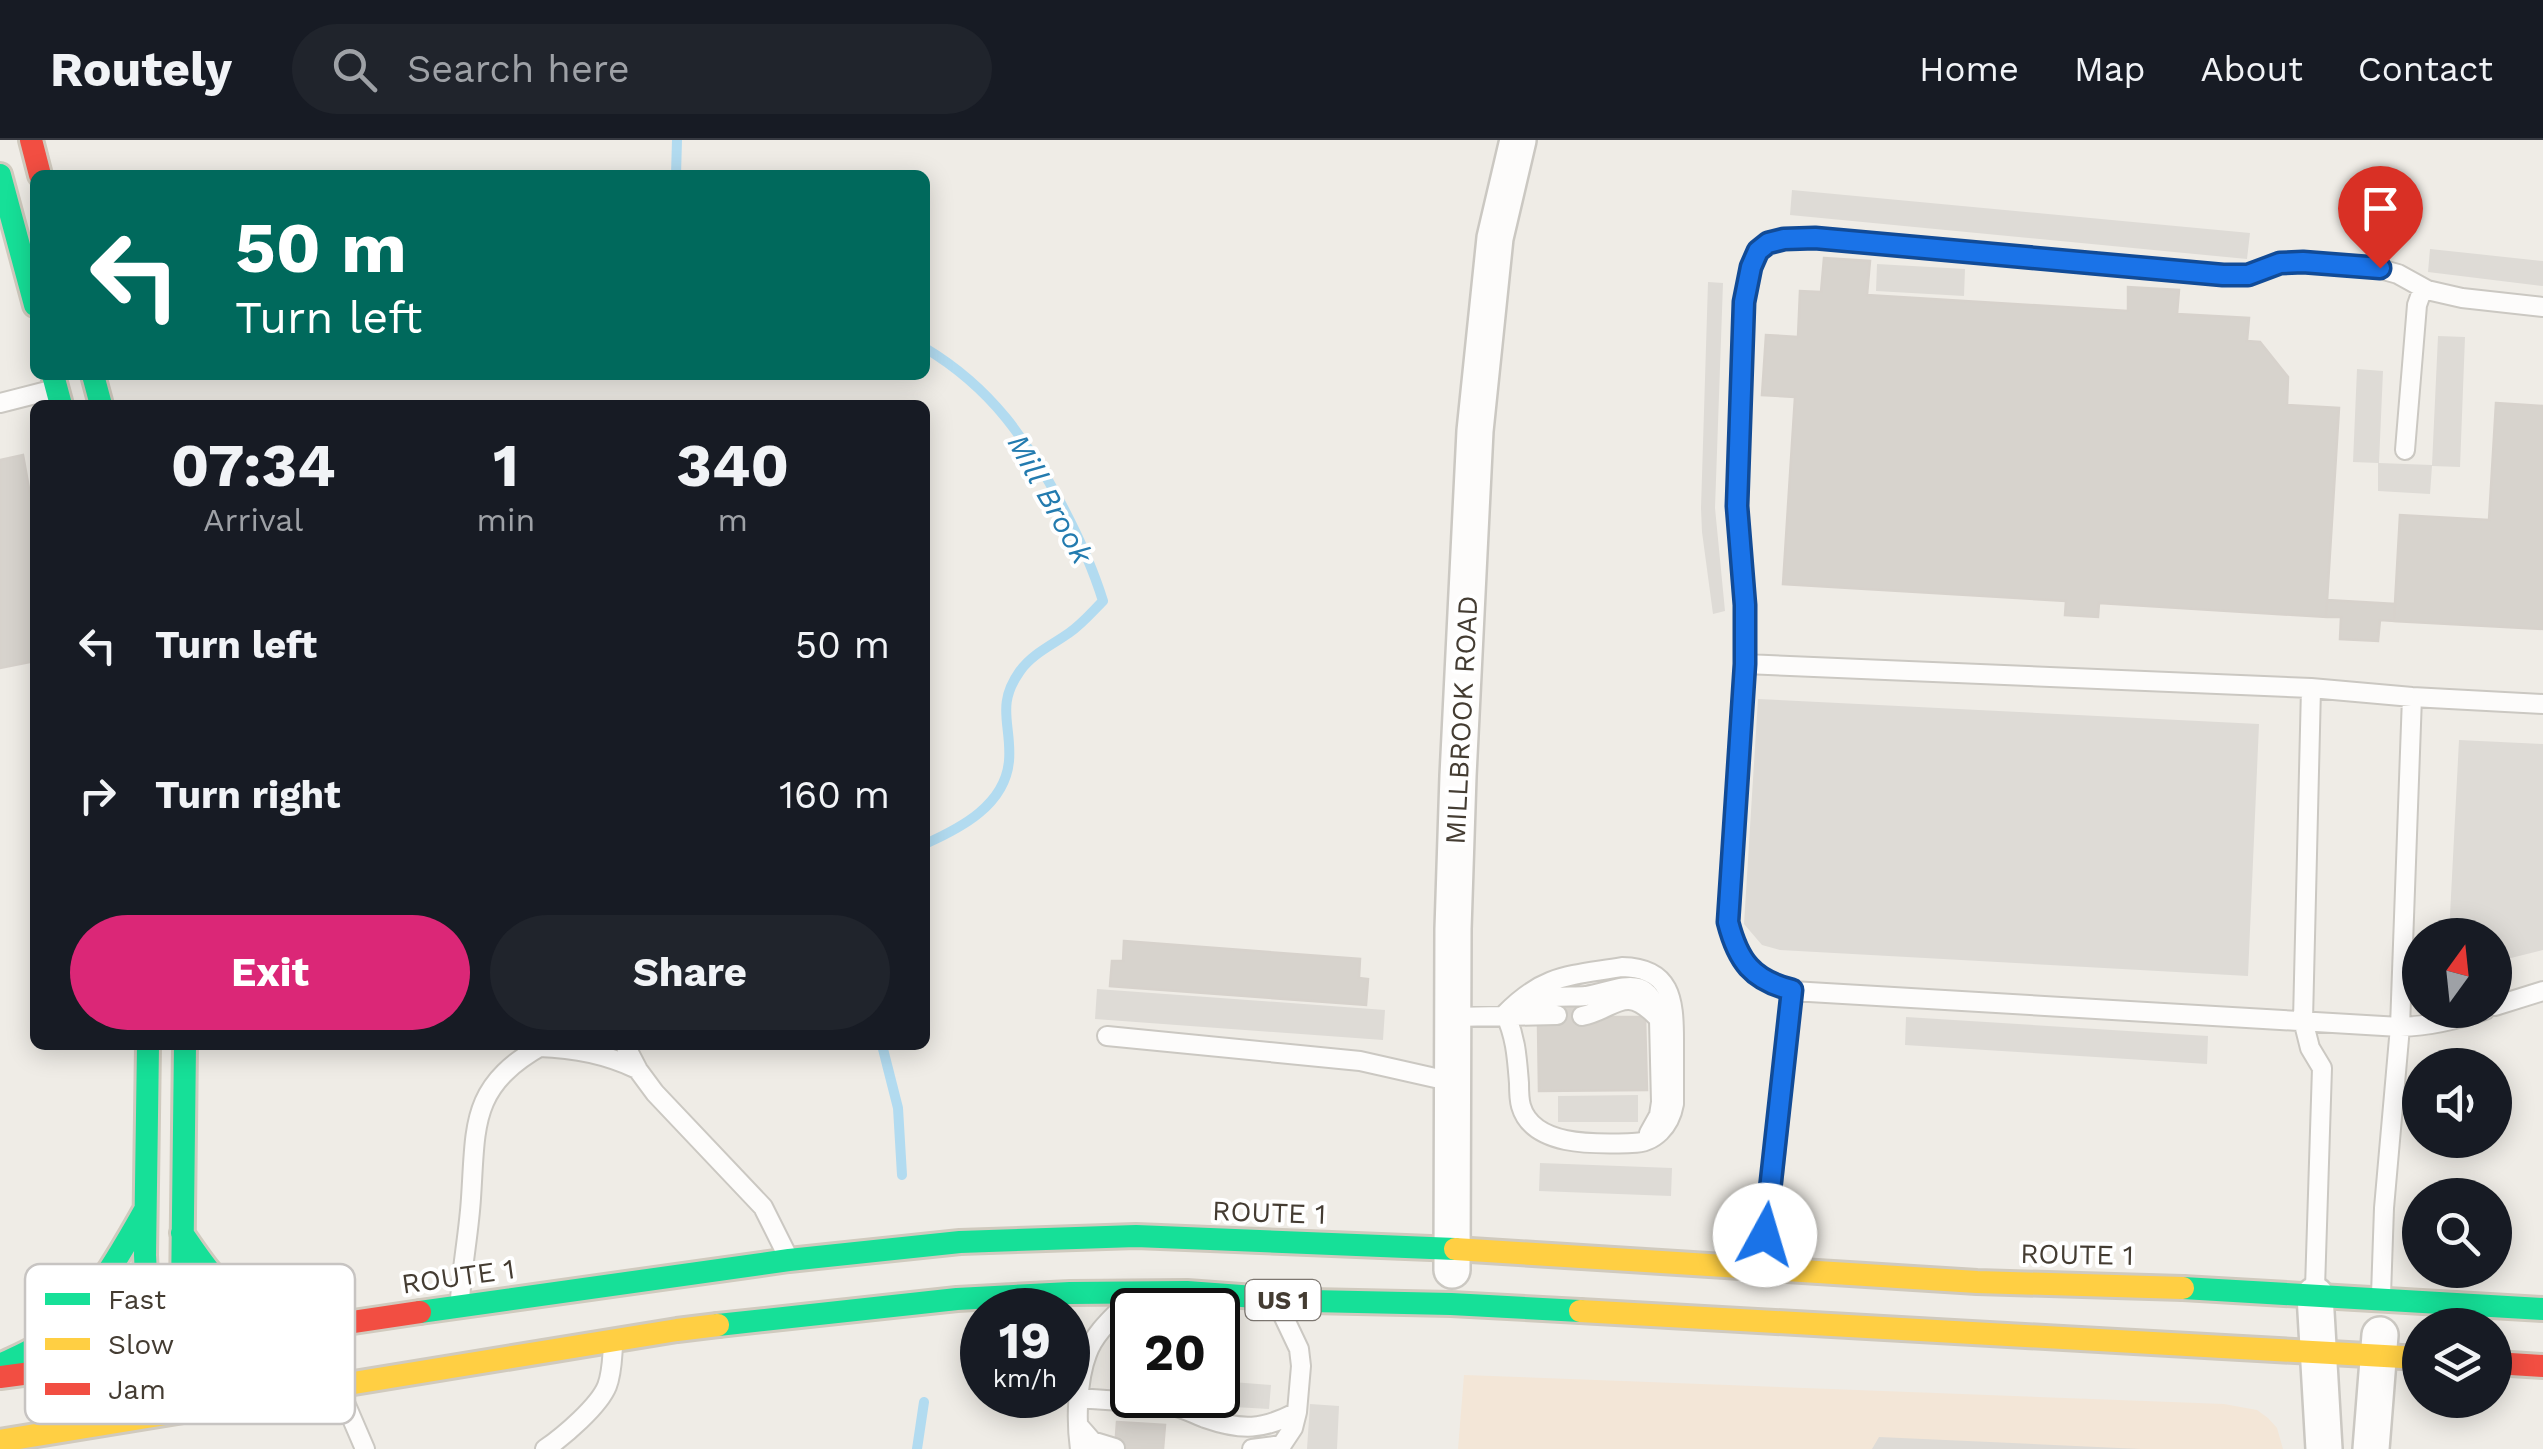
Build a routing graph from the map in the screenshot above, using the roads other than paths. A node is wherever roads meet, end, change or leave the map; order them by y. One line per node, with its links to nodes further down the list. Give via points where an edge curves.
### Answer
1 (31, 140): 3 (main road)
2 (1518, 140): 22 (street, MILLBROOK ROAD, via 1496,238 1475,431)
3 (39, 170)
4 (0, 175): 5 (main road)
5 (30, 286)
6 (2423, 288): 7 (lane); 11 (lane); 12 (lane, via 2380,268 2303,262 2223,275 1815,238 1768,243 1754,256 1744,302 1737,506)
7 (2543, 308)
8 (82, 380): 9 (lane)
9 (57, 389): 10 (lane)
10 (0, 404)
11 (2404, 450)
12 (1745, 664): 13 (lane); 16 (lane, via 1728,922 1750,970)
13 (2311, 688): 14 (lane); 24 (lane)
14 (2412, 697): 15 (lane); 25 (lane)
15 (2543, 704)
16 (1792, 990): 24 (lane); 43 (lane)
17 (2543, 991): 18 (lane)
18 (2512, 1001)
19 (1505, 1014): 20 (lane); 22 (lane); 23 (lane, via 1548,999 1634,986 1647,992); 34 (lane, via 1516,1048 1520,1105 1535,1125 1568,1142); 34 (lane, via 1538,986 1564,976 1633,967 1664,982 1674,1016 1674,1104 1669,1123)
20 (1557, 1016)
21 (1582, 1016): 23 (lane, via 1630,1000)
22 (1453, 1017): 33 (street, MILLBROOK ROAD)
23 (1659, 1020): 34 (lane, via 1660,1110)
24 (2303, 1020): 25 (lane); 45 (lane, via 2322,1068)
25 (2400, 1027): 47 (lane)
26 (1107, 1036): 33 (lane, via 1360,1060)
27 (148, 1050): 35 (main road)
28 (185, 1050): 36 (main road)
29 (535, 1050): 50 (lane, via 506,1071 480,1108)
30 (577, 1050): 32 (lane)
31 (628, 1050): 32 (lane)
32 (638, 1070): 38 (lane, via 763,1207)
33 (1453, 1082): 37 (street, MILLBROOK ROAD)
34 (1638, 1144)
35 (145, 1210): 39 (main road); 40 (main road)
36 (182, 1233): 41 (main road); 42 (main road)
37 (1453, 1250): 38 (main road, ROUTE 1 / US 1, via 1136,1236 960,1242); 43 (main road, ROUTE 1 / US 1); 49 (street, MILLBROOK ROAD)
38 (789, 1260): 50 (main road, ROUTE 1 / US 1)
39 (112, 1264)
40 (146, 1264)
41 (182, 1264)
42 (204, 1264)
43 (1764, 1269): 45 (main road, ROUTE 1 / US 1)
44 (1110, 1293): 54 (main road, US 1, via 958,1299)
45 (2315, 1295): 47 (main road, ROUTE 1 / US 1); 56 (street)
46 (1240, 1296): 48 (main road, US 1)
47 (2381, 1298): 51 (main road, ROUTE 1 / US 1); 58 (street)
48 (1272, 1299): 49 (main road, US 1); 67 (lane, via 1299,1349)
49 (1452, 1304): 56 (main road, US 1)
50 (460, 1306): 53 (main road, ROUTE 1 / US 1)
51 (2543, 1309)
52 (1110, 1319): 55 (lane)
53 (355, 1322)
54 (614, 1340): 65 (main road, US 1); 76 (lane, via 606,1391)
55 (1090, 1348)
56 (2318, 1352): 58 (main road, US 1); 80 (street)
57 (25, 1353): 61 (main road)
58 (2379, 1355): 59 (main road, US 1); 81 (street)
59 (2402, 1357)
60 (2512, 1364): 62 (main road)
61 (0, 1365)
62 (2543, 1366)
63 (25, 1374): 64 (main road, ROUTE 1 / US 1)
64 (0, 1377)
65 (355, 1383)
66 (1090, 1399): 67 (lane, via 1168,1405 1257,1428)
67 (1297, 1412): 74 (lane)
68 (1079, 1418): 71 (lane)
69 (105, 1424): 72 (main road, US 1)
70 (354, 1424): 75 (lane)
71 (1078, 1426): 73 (lane, via 1092,1441); 77 (lane); 78 (lane)
72 (0, 1441)
73 (1115, 1448)
74 (1279, 1448): 79 (lane)
75 (365, 1449)
76 (546, 1449)
77 (1080, 1449)
78 (1090, 1449)
79 (1252, 1449)
80 (2324, 1449)
81 (2370, 1449)

